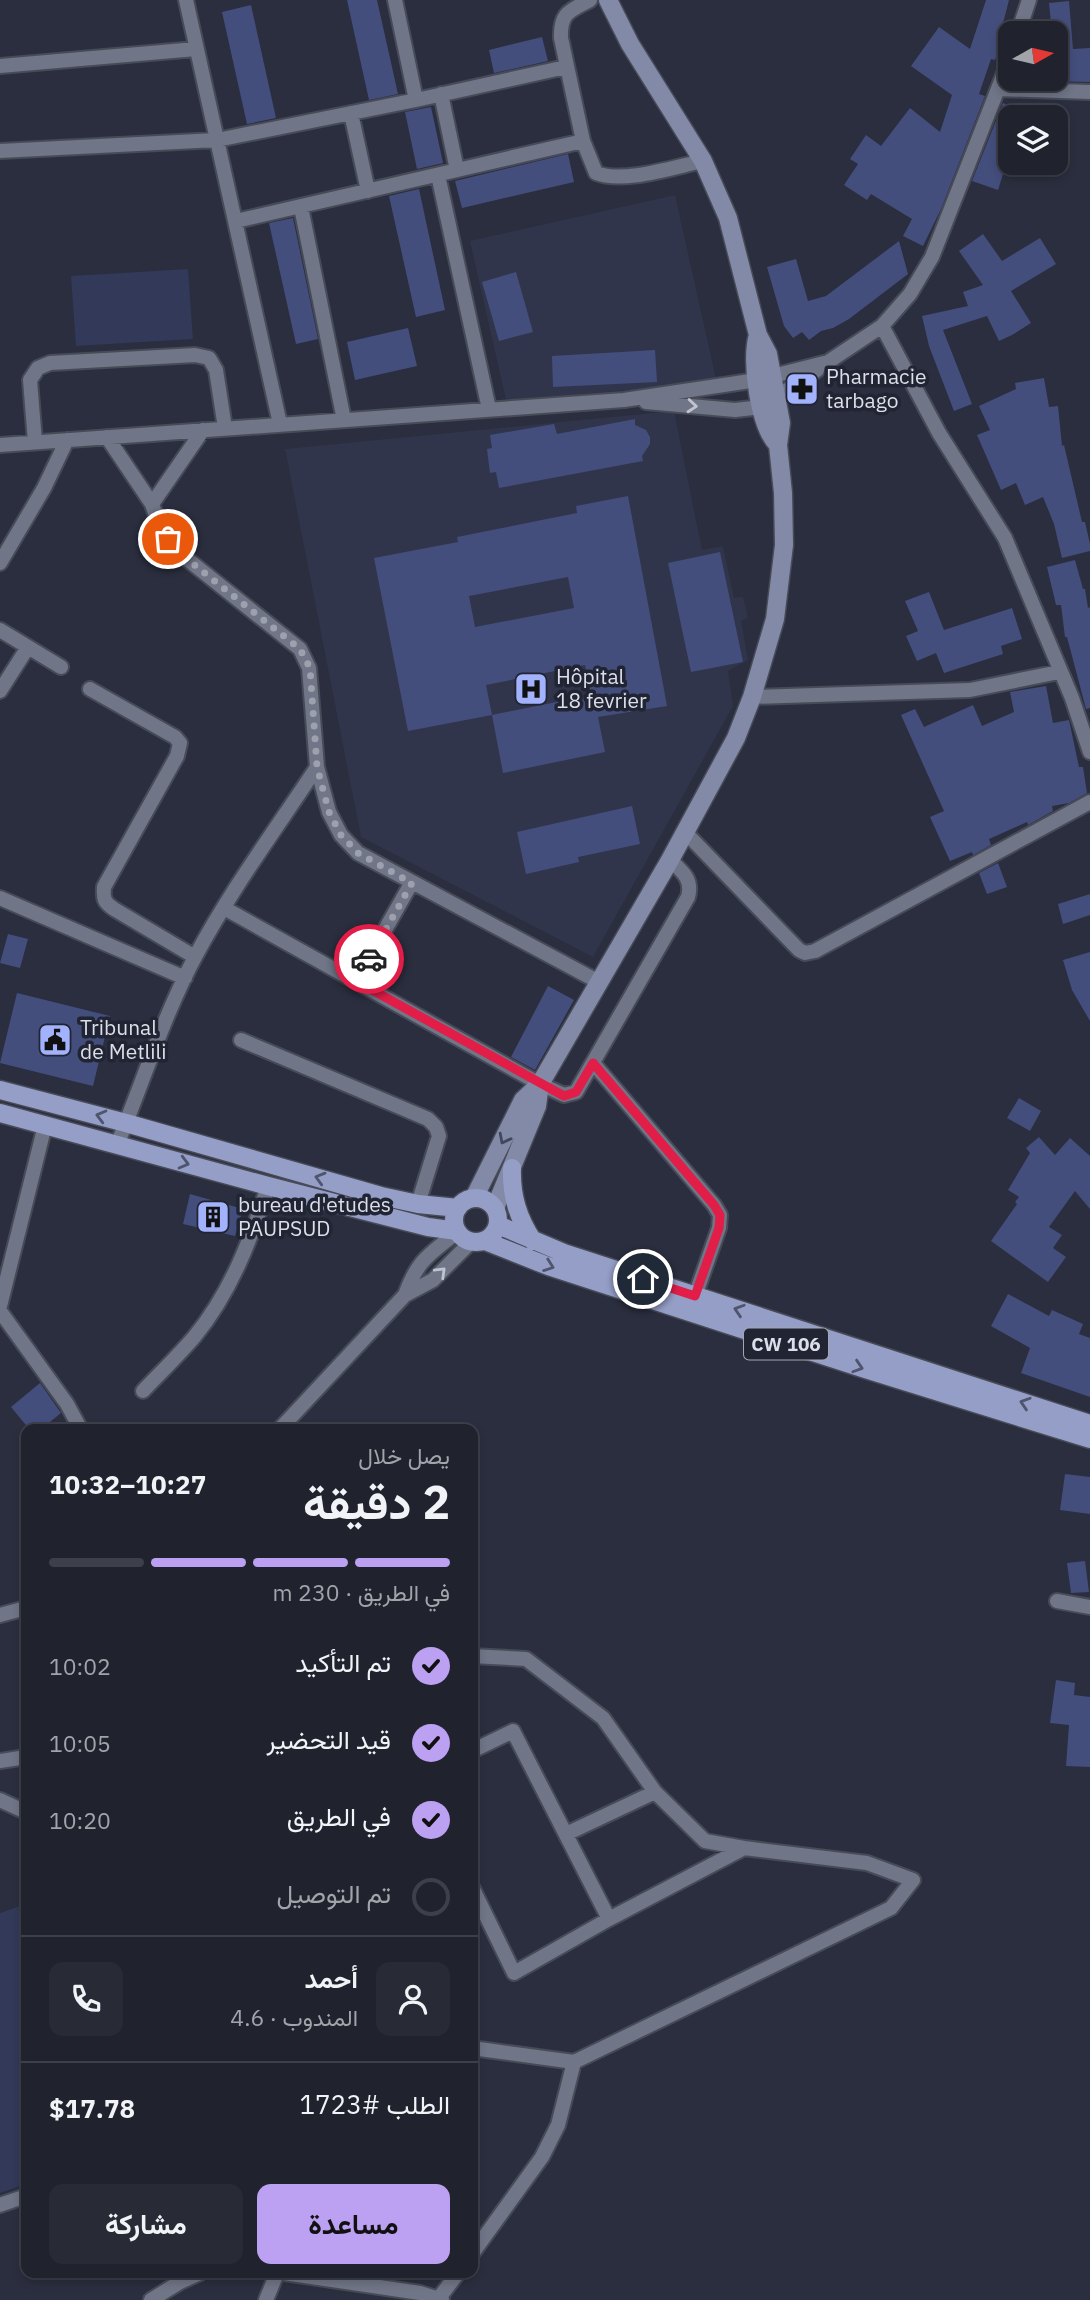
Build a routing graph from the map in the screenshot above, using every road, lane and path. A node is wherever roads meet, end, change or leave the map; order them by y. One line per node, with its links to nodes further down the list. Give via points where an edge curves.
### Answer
1 (186, 0): 7 (street)
2 (396, 0): 14 (street)
3 (590, 0): 9 (street, via 564,15)
4 (608, 0): 19 (main road)
5 (1029, 0): 6 (street)
6 (1022, 21)
7 (195, 49): 8 (street); 16 (street)
8 (0, 66)
9 (566, 67): 13 (street); 17 (street)
10 (998, 91): 25 (street, via 932,257 910,294)
11 (1060, 91): 12 (street)
12 (1090, 92)
13 (440, 94): 14 (street); 20 (street)
14 (416, 100): 15 (street)
15 (351, 113): 16 (street); 22 (street)
16 (217, 140): 18 (street); 24 (street)
17 (583, 141): 19 (street, via 596,173 605,176); 20 (street)
18 (0, 151)
19 (703, 161): 27 (main road, via 729,218 758,335 754,350)
20 (457, 170): 21 (street)
21 (438, 175): 22 (street); 30 (street)
22 (368, 191): 23 (street)
23 (301, 207): 24 (street); 31 (street)
24 (236, 221): 32 (street)
25 (881, 326): 26 (street); 44 (street, via 939,433 1005,538)
26 (828, 362): 27 (street); 29 (street)
27 (765, 379): 28 (street); 29 (main road)
28 (624, 400): 29 (street, one-way to 29, via 736,410); 30 (street)
29 (769, 403): 47 (main road, via 769,433 778,445 784,545 775,619)
30 (489, 409): 31 (street)
31 (344, 420): 32 (street)
32 (280, 424): 33 (street)
33 (225, 428): 34 (street); 37 (street, via 216,370 209,358 50,363 37,368 30,380)
34 (204, 430): 35 (street); 39 (street)
35 (107, 437): 36 (street); 39 (street)
36 (67, 440): 37 (street); 40 (street)
37 (35, 442): 38 (street)
38 (0, 445)
39 (152, 505): 49 (street, via 177,551 300,649 310,668)
40 (0, 563)
41 (0, 630): 42 (street)
42 (28, 647): 43 (street); 46 (street)
43 (61, 667)
44 (1059, 672): 47 (street, via 970,690); 48 (street)
45 (90, 689): 56 (street, via 180,743 104,887 103,897 114,909)
46 (0, 691)
47 (752, 697): 51 (main road, via 736,738)
48 (1090, 752)
49 (317, 767): 53 (street, via 329,812 341,835 358,853); 55 (street)
50 (1090, 802): 51 (street, via 805,953)
51 (685, 832): 52 (main road)
52 (670, 860): 59 (main road); 61 (street, via 687,876 688,897)
53 (412, 883): 58 (street); 59 (street)
54 (0, 898): 57 (street)
55 (225, 908): 56 (street); 58 (street)
56 (195, 957): 57 (street)
57 (185, 978): 65 (street)
58 (356, 981): 62 (street)
59 (599, 982): 62 (main road)
60 (241, 1040): 71 (street, via 428,1119 439,1136)
61 (593, 1063): 62 (street, via 572,1094 564,1096); 77 (street, via 720,1215)
62 (540, 1084): 68 (main road, via 537,1106); 70 (main road, one-way to 70, via 523,1100)
63 (0, 1090): 65 (main road, one-way to 63)
64 (0, 1113): 66 (main road, CW 106)
65 (126, 1123): 67 (street); 71 (main road, one-way to 65)
66 (45, 1125): 67 (main road, CW 106); 78 (street)
67 (117, 1145): 69 (main road, CW 106, one-way to 69)
68 (512, 1168): 73 (main road); 75 (main road, via 518,1214)
69 (268, 1186): 74 (main road, CW 106); 79 (street, via 249,1245 225,1291 196,1335)
70 (474, 1198): 72 (main road); 73 (main road, via 486,1200)
71 (418, 1204): 72 (main road)
72 (458, 1208): 74 (main road, via 454,1219)
73 (497, 1216): 74 (main road, via 494,1235); 75 (main road, CW 106)
74 (467, 1236): 76 (street, one-way to 74, via 433,1280); 76 (street, via 421,1262); 83 (main road, CW 106, one-way to 83, via 561,1271)
75 (533, 1241): 77 (main road, CW 106)
76 (405, 1295): 81 (street)
77 (695, 1296): 82 (main road, CW 106, one-way to 77)
78 (0, 1309): 80 (street)
79 (143, 1391)
80 (78, 1424)
81 (285, 1424)
82 (1090, 1424)
83 (1090, 1439)
84 (1057, 1601): 85 (street)
85 (1090, 1607)
86 (21, 1610): 87 (street)
87 (2, 1617)
88 (478, 1656): 92 (street, via 526,1659 603,1718)
89 (478, 1748): 95 (street, via 513,1731)
90 (21, 1758): 91 (street)
91 (0, 1761)
92 (655, 1792): 95 (street); 96 (street, via 705,1841)
93 (0, 1800): 94 (street)
94 (21, 1810)
95 (566, 1834): 98 (street)
96 (744, 1848): 98 (street); 100 (street, via 867,1863 913,1880 891,1908)
97 (478, 1899): 98 (street, via 514,1973)
98 (609, 1919)
99 (478, 2049): 100 (street)
100 (574, 2062): 103 (street, via 558,2125 542,2157)
101 (21, 2198): 102 (street)
102 (0, 2205)
103 (478, 2246)
104 (189, 2278): 109 (street)
105 (276, 2278): 110 (street)
106 (318, 2278): 108 (street)
107 (455, 2278): 108 (street)
108 (440, 2299)
109 (151, 2300)
110 (266, 2300)

